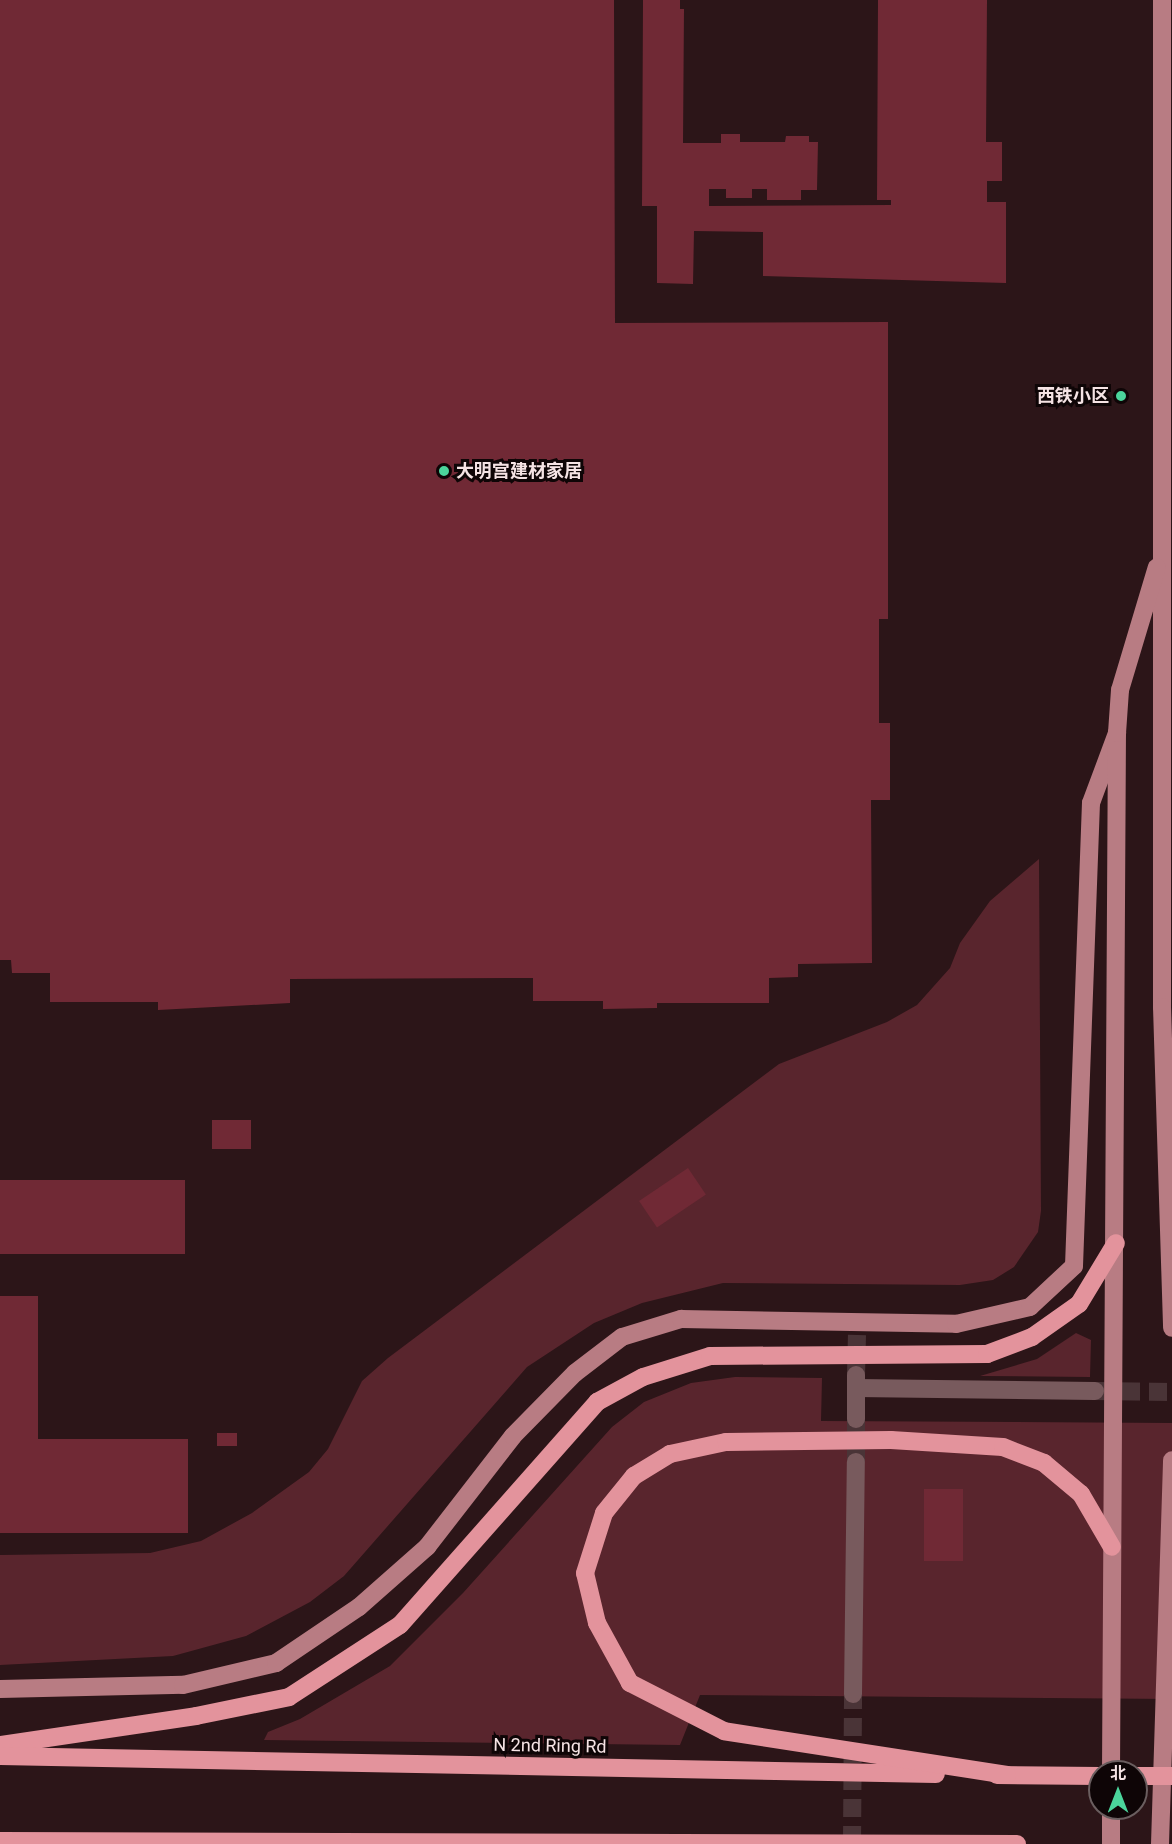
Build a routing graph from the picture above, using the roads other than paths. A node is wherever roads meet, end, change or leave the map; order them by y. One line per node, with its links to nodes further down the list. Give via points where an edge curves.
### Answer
1 (1162, 0): 2 (main road)
2 (1163, 548): 3 (main road, via 1120,690); 5 (main road, via 1162,1007)
3 (1117, 734): 4 (main road); 11 (main road, via 1091,803 1089,825 1074,1266 1030,1307 956,1324 857,1329 681,1319 622,1337 575,1373 513,1436 427,1547 359,1607 276,1663 183,1685)
4 (1116, 1243): 10 (main road); 13 (highway, via 1079,1304 1032,1337 987,1354 710,1356 643,1377 597,1402 400,1625 289,1697 196,1716)
5 (1172, 1328)
6 (1095, 1391): 7 (street, via 856,1381)
7 (856, 1419)
8 (1172, 1460): 25 (main road)
9 (856, 1462): 12 (street)
10 (1112, 1547): 15 (main road); 16 (highway, via 1080,1494 1044,1463 1003,1447 881,1440 726,1442 670,1454 634,1476 604,1513 585,1573 597,1623 630,1683 723,1731)
11 (0, 1689)
12 (853, 1694)
13 (0, 1745)
14 (0, 1756): 16 (highway, N 2nd Ring Rd)
15 (1111, 1760)
16 (1007, 1775): 17 (highway, N 2nd Ring Rd)
17 (1088, 1776)
18 (1148, 1776): 19 (highway)
19 (1172, 1776)
20 (1111, 1820): 24 (main road)
21 (0, 1841): 22 (highway)
22 (766, 1844): 23 (highway)
23 (1017, 1844)
24 (1111, 1844)
25 (1160, 1844)

